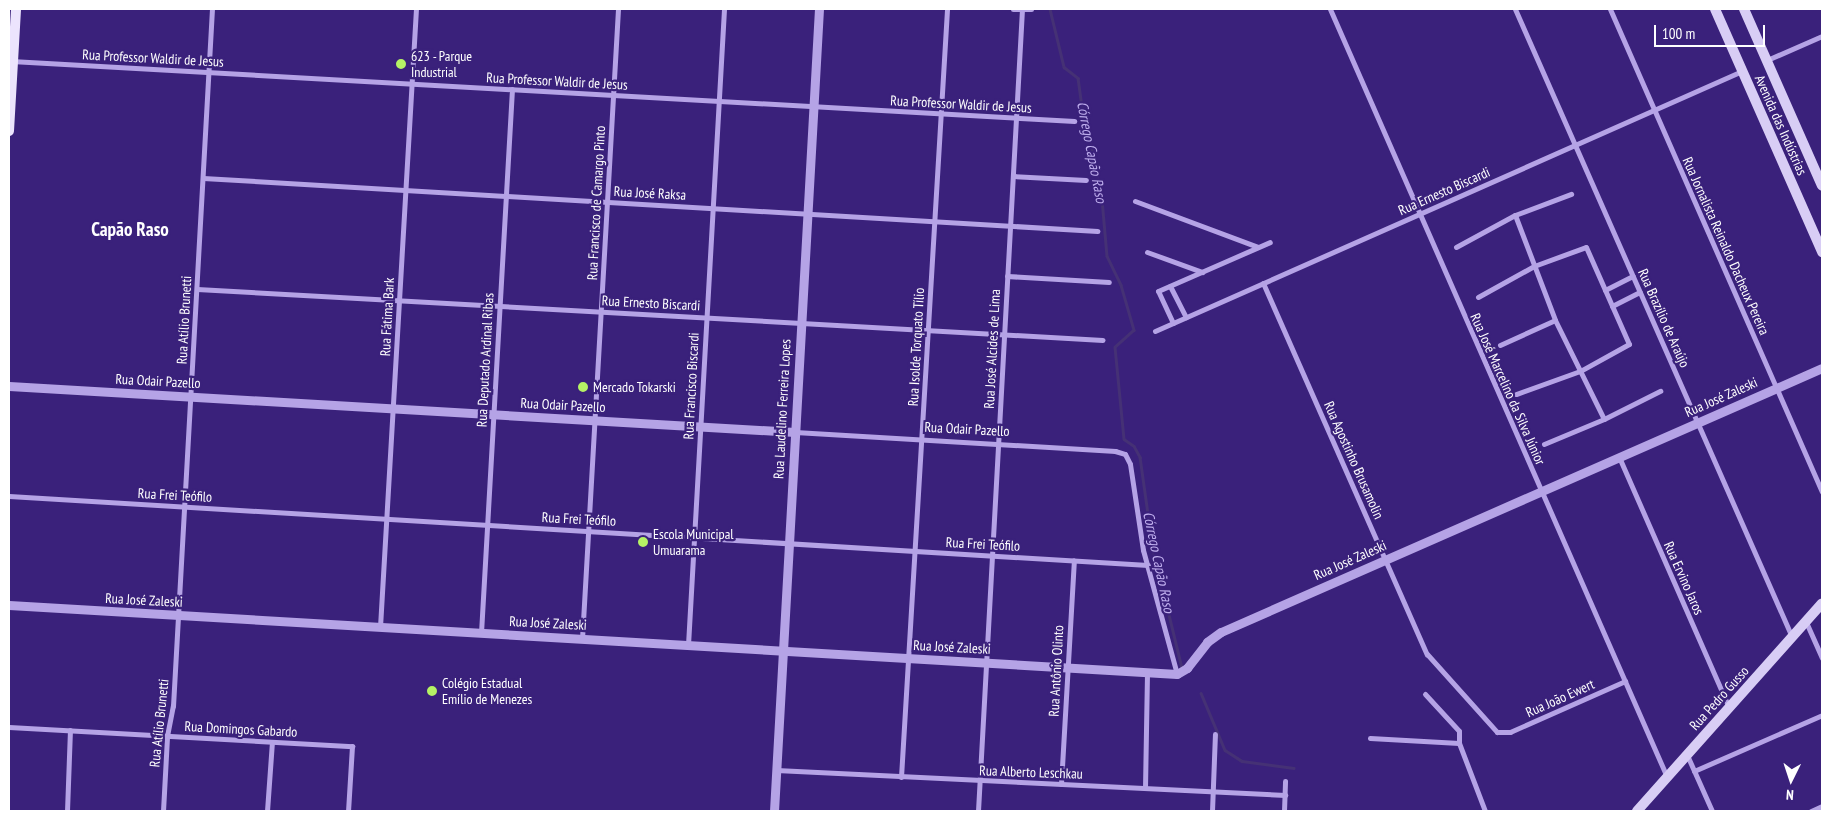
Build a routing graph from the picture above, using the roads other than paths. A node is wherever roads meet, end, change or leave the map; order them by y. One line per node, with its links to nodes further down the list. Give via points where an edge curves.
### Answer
1 (16, 9): 18 (main road)
2 (212, 9): 20 (street, Rua Atílio Brunetti)
3 (416, 9): 21 (street, Rua Fátima Bark)
4 (618, 9): 23 (street, Rua Francisco de Camargo Pinto)
5 (724, 9): 24 (street, Rua Francisco Biscardi)
6 (819, 9): 25 (street, Rua Laudelino Ferreira Lopes)
7 (948, 9): 27 (street, Rua Isolde Torquato Tílio)
8 (1013, 9): 9 (street)
9 (1022, 9): 10 (street); 28 (street, Rua José Alcides de Lima)
10 (1032, 9)
11 (1330, 9): 43 (street, Rua José Marcelino da Silva Júnior)
12 (1515, 9): 31 (street, Rua Brazílio de Araújo)
13 (1610, 9): 26 (street, Rua Jornalista Reinaldo Dacheux Pereira)
14 (1715, 9): 19 (main road, Avenida das Indústrias)
15 (1744, 9): 17 (main road, Avenida das Indústrias)
16 (1822, 36): 17 (street)
17 (1767, 60): 35 (main road, Avenida das Indústrias)
18 (11, 61): 20 (street, Rua Professor Waldir de Jesus); 30 (main road)
19 (1742, 71): 26 (street, Rua Ernesto Biscardi); 52 (main road, Avenida das Indústrias)
20 (208, 72): 21 (street, Rua Professor Waldir de Jesus); 33 (street, Rua Atílio Brunetti)
21 (411, 84): 22 (street, Rua Professor Waldir de Jesus); 36 (street, Rua Fátima Bark)
22 (512, 89): 23 (street, Rua Professor Waldir de Jesus); 38 (street, Rua Deputado Ardinal Ribas)
23 (613, 95): 24 (street, Rua Professor Waldir de Jesus); 40 (street, Rua Francisco de Camargo Pinto)
24 (719, 101): 25 (street, Rua Professor Waldir de Jesus); 41 (street, Rua Francisco Biscardi)
25 (813, 106): 27 (street, Rua Professor Waldir de Jesus); 42 (street, Rua Laudelino Ferreira Lopes)
26 (1654, 110): 31 (street, Rua Ernesto Biscardi); 81 (street, Rua Jornalista Reinaldo Dacheux Pereira)
27 (941, 114): 28 (street, Rua Professor Waldir de Jesus); 45 (street, Rua Isolde Torquato Tílio)
28 (1016, 118): 29 (street, Rua Professor Waldir de Jesus); 32 (street, Rua José Alcides de Lima)
29 (1074, 121)
30 (9, 131)
31 (1576, 145): 43 (street, Rua Ernesto Biscardi); 56 (street, Rua Brazílio de Araújo)
32 (1013, 176): 34 (street); 46 (street, Rua José Alcides de Lima)
33 (203, 178): 36 (street, Rua José Raksa); 60 (street, Rua Atílio Brunetti)
34 (1086, 180)
35 (1822, 186)
36 (405, 190): 38 (street, Rua José Raksa); 64 (street, Rua Fátima Bark)
37 (1571, 194): 44 (street)
38 (506, 196): 40 (street, Rua José Raksa); 65 (street, Rua Deputado Ardinal Ribas)
39 (1135, 201): 49 (street)
40 (607, 202): 41 (street, Rua José Raksa); 67 (street, Rua Francisco de Camargo Pinto)
41 (713, 208): 42 (street, Rua José Raksa); 68 (street, Rua Francisco Biscardi)
42 (807, 214): 45 (street, Rua José Raksa); 71 (street, Rua Laudelino Ferreira Lopes)
43 (1419, 214): 58 (street, Rua Ernesto Biscardi); 96 (street, Rua José Marcelino da Silva Júnior)
44 (1515, 216): 50 (street); 53 (street)
45 (935, 221): 46 (street, Rua José Raksa); 73 (street, Rua Isolde Torquato Tílio)
46 (1010, 226): 47 (street, Rua José Raksa); 55 (street, Rua José Alcides de Lima)
47 (1097, 231)
48 (1270, 242): 49 (street)
49 (1259, 247): 54 (street)
50 (1456, 247)
51 (1147, 252): 54 (street)
52 (1822, 252)
53 (1534, 266): 61 (street, via 1586,247); 63 (street); 70 (street)
54 (1202, 272): 59 (street)
55 (1007, 276): 57 (street); 75 (street, Rua José Alcides de Lima)
56 (1633, 276): 61 (street); 62 (street, Rua Brazílio de Araújo)
57 (1109, 282)
58 (1263, 283): 69 (street, Rua Ernesto Biscardi); 108 (street, Rua Agostinho Brusamolin)
59 (1170, 286): 69 (street); 72 (street, via 1158,291)
60 (196, 289): 64 (street, Rua Ernesto Biscardi); 84 (street, Rua Atílio Brunetti)
61 (1605, 290): 66 (street)
62 (1640, 292): 66 (street); 89 (street, Rua Brazílio de Araújo)
63 (1478, 297)
64 (399, 300): 65 (street, Rua Ernesto Biscardi); 85 (street, Rua Fátima Bark)
65 (499, 306): 67 (street, Rua Ernesto Biscardi); 86 (street, Rua Deputado Ardinal Ribas)
66 (1612, 306): 79 (street, via 1629,344)
67 (601, 311): 68 (street, Rua Ernesto Biscardi); 88 (street, Rua Francisco de Camargo Pinto)
68 (707, 317): 71 (street, Rua Ernesto Biscardi); 90 (street, Rua Francisco Biscardi)
69 (1186, 317): 72 (street, Rua Ernesto Biscardi)
70 (1555, 320): 77 (street); 79 (street)
71 (801, 323): 73 (street, Rua Ernesto Biscardi); 91 (street, Rua Laudelino Ferreira Lopes)
72 (1173, 323): 74 (street, Rua Ernesto Biscardi)
73 (928, 330): 75 (street, Rua Ernesto Biscardi); 92 (street, Rua Isolde Torquato Tílio)
74 (1154, 331)
75 (1004, 334): 76 (street, Rua Ernesto Biscardi); 93 (street, Rua José Alcides de Lima)
76 (1103, 340)
77 (1500, 345)
78 (1822, 368): 81 (street, Rua José Zaleski)
79 (1580, 371): 83 (street); 87 (street)
80 (9, 386): 84 (street, Rua Odair Pazello)
81 (1776, 388): 89 (street, Rua José Zaleski); 97 (street, Rua Jornalista Reinaldo Dacheux Pereira)
82 (1660, 391): 87 (street)
83 (1516, 394)
84 (191, 396): 85 (street, Rua Odair Pazello); 99 (street, Rua Atílio Brunetti)
85 (393, 409): 86 (street, Rua Odair Pazello); 100 (street, Rua Fátima Bark)
86 (493, 415): 88 (street, Rua Odair Pazello); 101 (street, Rua Deputado Ardinal Ribas)
87 (1604, 419): 94 (street)
88 (595, 421): 90 (street, Rua Odair Pazello); 102 (street, Rua Francisco de Camargo Pinto)
89 (1698, 422): 95 (street, Rua José Zaleski); 116 (street, Rua Brazílio de Araújo)
90 (700, 427): 91 (street, Rua Odair Pazello); 103 (street, Rua Francisco Biscardi)
91 (795, 432): 92 (street, Rua Odair Pazello); 104 (street, Rua Laudelino Ferreira Lopes)
92 (922, 440): 93 (street, Rua Odair Pazello); 105 (street, Rua Isolde Torquato Tílio)
93 (998, 444): 106 (street, Rua José Alcides de Lima); 109 (street, Rua Odair Pazello, via 1115,451 1129,459 1140,541)
94 (1544, 444)
95 (1619, 457): 96 (street, Rua José Zaleski); 128 (street, Rua Ervino Jaros)
96 (1540, 492): 108 (street, Rua José Zaleski); 126 (street, Rua José Marcelino da Silva Júnior)
97 (1822, 492)
98 (9, 496): 99 (street, Rua Frei Teófilo)
99 (184, 507): 100 (street, Rua Frei Teófilo); 112 (street, Rua Atílio Brunetti)
100 (386, 519): 101 (street, Rua Frei Teófilo); 114 (street, Rua Fátima Bark)
101 (487, 525): 102 (street, Rua Frei Teófilo); 115 (street, Rua Deputado Ardinal Ribas)
102 (588, 531): 103 (street, Rua Frei Teófilo); 117 (street, Rua Francisco de Camargo Pinto)
103 (694, 538): 104 (street, Rua Frei Teófilo); 118 (street, Rua Francisco Biscardi)
104 (789, 543): 105 (street, Rua Frei Teófilo); 119 (street, Rua Laudelino Ferreira Lopes)
105 (915, 551): 106 (street, Rua Frei Teófilo); 120 (street, Rua Isolde Torquato Tílio)
106 (992, 555): 107 (street, Rua Frei Teófilo); 122 (street, Rua José Alcides de Lima)
107 (1074, 560): 109 (street, Rua Frei Teófilo); 123 (street, Rua Antônio Olinto)
108 (1385, 560): 125 (street, Rua José Zaleski, via 1216,634 1187,668); 133 (street, Rua Agostinho Brusamolin, via 1427,654 1497,732)
109 (1148, 565): 125 (street)
110 (1822, 603): 113 (main road, Rua Pedro Gusso)
111 (9, 605): 112 (street, Rua José Zaleski)
112 (178, 615): 114 (street, Rua José Zaleski); 134 (street, Rua Atílio Brunetti, via 174,706)
113 (1806, 621): 116 (main road, Rua Pedro Gusso); 121 (street)
114 (380, 627): 115 (street, Rua José Zaleski)
115 (481, 633): 117 (street, Rua José Zaleski)
116 (1792, 637): 128 (main road, Rua Pedro Gusso)
117 (582, 639): 118 (street, Rua José Zaleski)
118 (688, 645): 119 (street, Rua José Zaleski)
119 (783, 650): 120 (street, Rua José Zaleski); 139 (street, Rua Laudelino Ferreira Lopes)
120 (909, 658): 122 (street, Rua José Zaleski); 141 (street, Rua Isolde Torquato Tílio)
121 (1822, 658)
122 (986, 662): 123 (street, Rua José Zaleski); 144 (street, Rua José Alcides de Lima)
123 (1068, 667): 124 (street, Rua José Zaleski); 145 (street, Rua Antônio Olinto)
124 (1148, 672): 125 (street, Rua José Zaleski); 146 (street)
125 (1177, 674)
126 (1625, 681): 133 (street, Rua João Ewert); 142 (street, Rua José Marcelino da Silva Júnior)
127 (1425, 694): 137 (street, via 1459,731)
128 (1729, 708): 138 (main road, Rua Pedro Gusso)
129 (1822, 715): 140 (street)
130 (9, 727): 131 (street, Rua Domingos Gabardo)
131 (70, 730): 134 (street, Rua Domingos Gabardo); 150 (street)
132 (1216, 734): 147 (street)
133 (1503, 734)
134 (167, 736): 136 (street, Rua Domingos Gabardo); 151 (street, Rua Atílio Brunetti)
135 (1370, 738): 137 (street)
136 (272, 742): 152 (street); 153 (street, Rua Domingos Gabardo, via 352,746)
137 (1459, 744): 158 (street)
138 (1687, 755): 140 (street); 142 (main road, Rua Pedro Gusso)
139 (776, 770): 141 (street, Rua Alberto Leschkau); 154 (street, Rua Laudelino Ferreira Lopes)
140 (1694, 771): 160 (street)
141 (901, 777): 144 (street, Rua Alberto Leschkau)
142 (1667, 778): 159 (main road, Rua Pedro Gusso)
143 (1285, 780): 148 (street)
144 (980, 782): 145 (street, Rua Alberto Leschkau); 155 (street, Rua José Alcides de Lima)
145 (1061, 784): 146 (street, Rua Alberto Leschkau)
146 (1145, 788): 147 (street, Rua Alberto Leschkau)
147 (1213, 792): 148 (street, Rua Alberto Leschkau); 156 (street)
148 (1285, 795): 157 (street)
149 (1822, 806): 161 (street)
150 (67, 811)
151 (163, 811)
152 (267, 811)
153 (348, 811)
154 (774, 811)
155 (978, 811)
156 (1212, 811)
157 (1284, 811)
158 (1485, 811)
159 (1637, 811)
160 (1712, 811)
161 (1811, 811)

